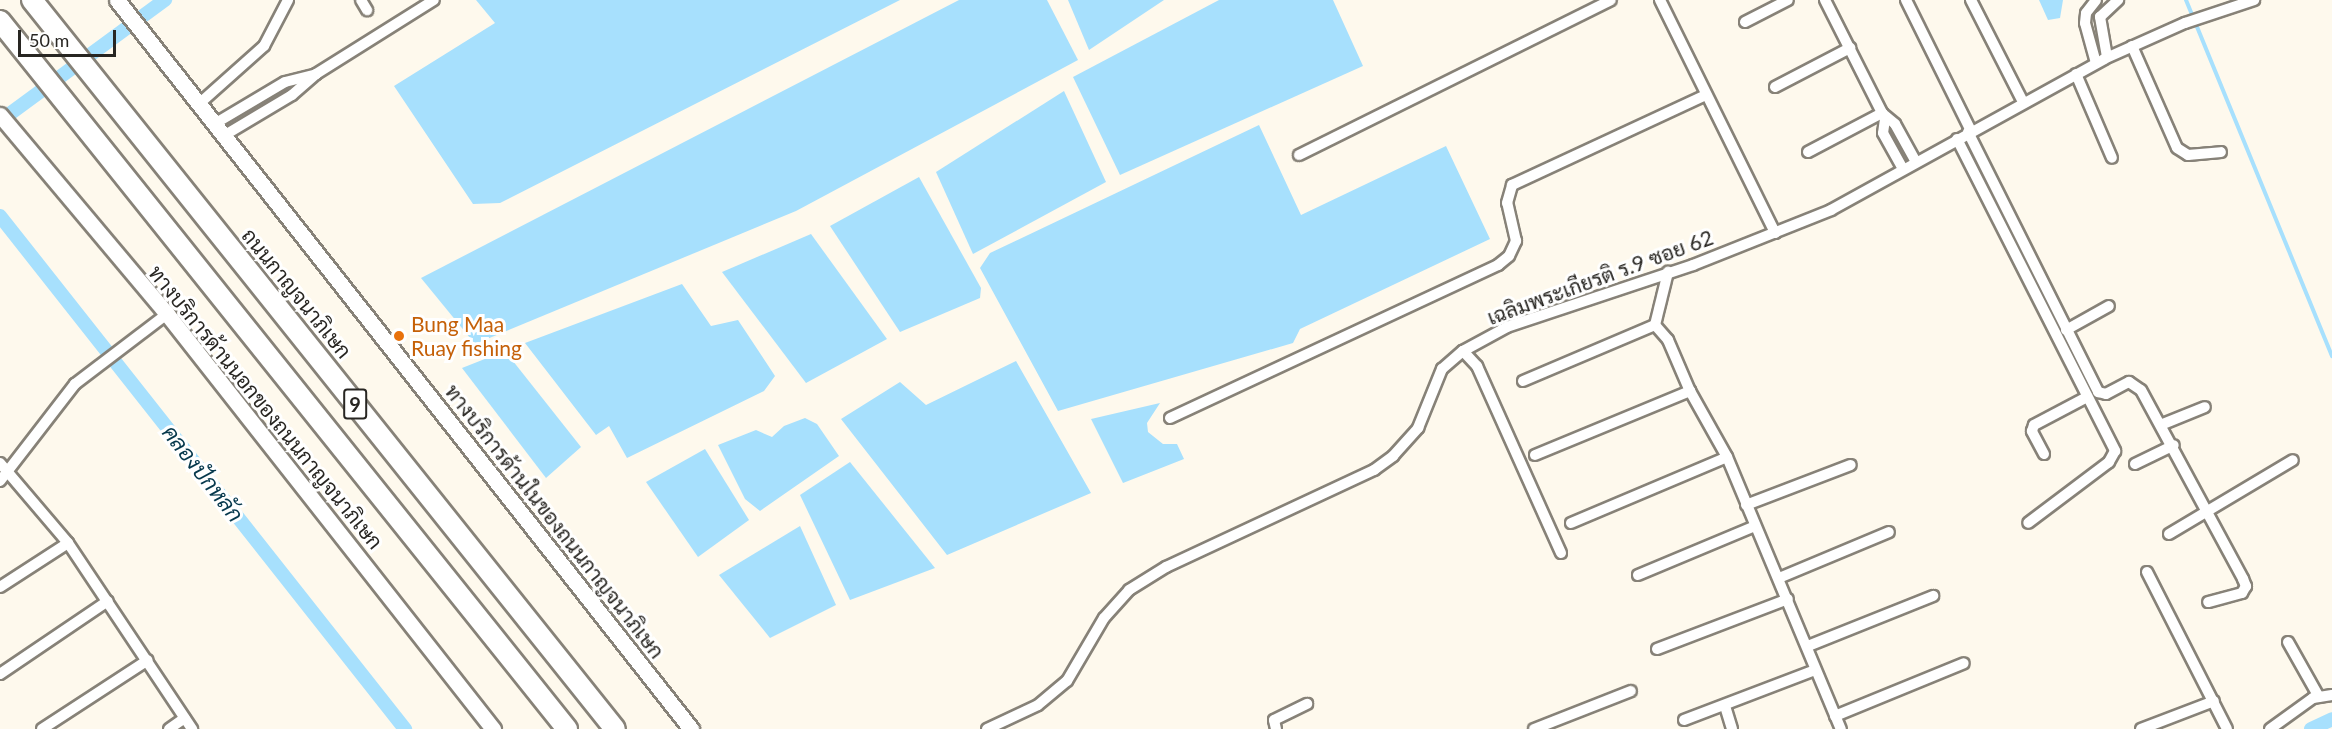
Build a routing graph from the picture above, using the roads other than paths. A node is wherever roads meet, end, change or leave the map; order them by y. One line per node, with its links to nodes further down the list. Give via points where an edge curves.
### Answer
1 (32, 0): 98 (highway, ถนนกาญจนาภิเษก / 9)
2 (117, 0): 26 (main road, ทางบริการด้านในของถนนกาญจนาภิเษก)
3 (288, 0): 26 (street, via 264,46)
4 (361, 0): 15 (street)
5 (434, 0): 29 (street, via 316,74 285,82)
6 (1611, 0): 34 (street)
7 (1660, 0): 24 (street)
8 (1788, 0): 17 (street)
9 (1825, 0): 19 (street)
10 (1906, 0): 30 (street)
11 (1971, 0): 25 (street)
12 (2096, 0): 21 (street, via 2086,13 2085,23)
13 (2118, 0): 20 (street, via 2100,17)
14 (2254, 0): 18 (street, เฉลิมพระเกียรติ ร.9 ซอย 62)
15 (367, 10)
16 (0, 21): 97 (highway, 9)
17 (1745, 22)
18 (2132, 46): 20 (street, เฉลิมพระเกียรติ ร.9 ซอย 62); 33 (street, via 2177,148 2188,155)
19 (1850, 48): 23 (street); 28 (street)
20 (2107, 57): 21 (street, เฉลิมพระเกียรติ ร.9 ซอย 62)
21 (2096, 63): 22 (street, เฉลิมพระเกียรติ ร.9 ซอย 62)
22 (2076, 74): 25 (street, เฉลิมพระเกียรติ ร.9 ซอย 62); 35 (street)
23 (1775, 87)
24 (1706, 95): 38 (street); 49 (street, via 1512,185 1507,203 1516,241 1509,256 1498,266)
25 (2023, 102): 30 (street, เฉลิมพระเกียรติ ร.9 ซอย 62)
26 (200, 104): 29 (main road, ทางบริการด้านในของถนนกาญจนาภิเษก)
27 (0, 115): 41 (main road, ทางบริการด้านนอกของถนนกาญจนาภิเษก)
28 (1884, 116): 32 (street); 36 (street, via 1895,124); 37 (street, via 1883,133)
29 (220, 129): 99 (main road, ทางบริการด้านในของถนนกาญจนาภิเษก)
30 (1970, 132): 31 (street, เฉลิมพระเกียรติ ร.9 ซอย 62); 43 (street)
31 (1957, 139): 36 (street, เฉลิมพระเกียรติ ร.9 ซอย 62); 47 (street)
32 (1808, 152)
33 (2221, 152)
34 (1299, 155)
35 (2112, 158)
36 (1916, 162): 37 (street, เฉลิมพระเกียรติ ร.9 ซอย 62)
37 (1903, 169): 38 (street, เฉลิมพระเกียรติ ร.9 ซอย 62, via 1830,210)
38 (1775, 233): 39 (street, เฉลิมพระเกียรติ ร.9 ซอย 62)
39 (1668, 272): 42 (street); 44 (street, เฉลิมพระเกียรติ ร.9 ซอย 62, via 1507,327)
40 (2109, 306): 43 (street)
41 (167, 314): 59 (street, via 61,398); 96 (main road, ทางบริการด้านนอกของถนนกาญจนาภิเษก)
42 (1655, 325): 45 (street); 46 (street, via 1668,340)
43 (2066, 330): 50 (street, via 2098,392 2106,394 2133,383)
44 (1462, 351): 68 (street, via 1477,366); 100 (street, เฉลิมพระเกียรติ ร.9 ซอย 62, via 1442,369 1418,428 1393,456 1374,470 1166,567 1129,590 1104,618 1068,681 1038,705)
45 (1523, 381)
46 (1690, 391): 53 (street); 54 (street)
47 (2087, 397): 52 (street, via 2034,425 2032,431); 63 (street, via 2115,451 2114,457)
48 (2205, 407): 50 (street)
49 (1170, 418)
50 (2163, 424): 51 (street)
51 (2174, 445): 57 (street); 61 (street)
52 (2044, 454)
53 (1535, 455)
54 (1727, 457): 60 (street); 62 (street)
55 (2293, 460): 61 (street)
56 (0, 463): 59 (street)
57 (2135, 464)
58 (1851, 465): 60 (street)
59 (4, 478): 67 (street)
60 (1746, 505): 64 (street)
61 (2208, 512): 66 (street); 76 (street, via 2246,586 2242,593)
62 (1571, 523)
63 (2028, 523)
64 (1755, 526): 70 (street); 71 (street)
65 (1889, 532): 71 (street)
66 (2169, 534)
67 (68, 543): 72 (street); 75 (street)
68 (1561, 553)
69 (2147, 572): 87 (street)
70 (1638, 575)
71 (1779, 578): 74 (street)
72 (0, 587)
73 (1933, 596): 78 (street)
74 (1788, 599): 78 (street); 79 (street)
75 (108, 601): 80 (street); 83 (street)
76 (2208, 602)
77 (2288, 642): 86 (street)
78 (1808, 646): 82 (street)
79 (1657, 649)
80 (148, 660): 91 (street); 93 (street)
81 (1964, 663): 90 (street)
82 (1815, 670): 89 (street); 90 (street)
83 (0, 674)
84 (1631, 691): 102 (street)
85 (2332, 695): 86 (street)
86 (2319, 697): 107 (street, via 2302,703)
87 (2214, 701): 105 (street); 106 (street)
88 (1307, 704): 101 (street, via 1274,720)
89 (1725, 706): 92 (street); 103 (street)
90 (1835, 716): 104 (street)
91 (185, 718): 94 (street); 95 (street)
92 (1684, 720)
93 (42, 729)
94 (170, 729)
95 (192, 729)
96 (493, 729)
97 (567, 729)
98 (615, 729)
99 (691, 729)
100 (987, 729)
101 (1276, 729)
102 (1534, 729)
103 (1732, 729)
104 (1840, 729)
105 (2140, 729)
106 (2227, 729)
107 (2270, 729)

